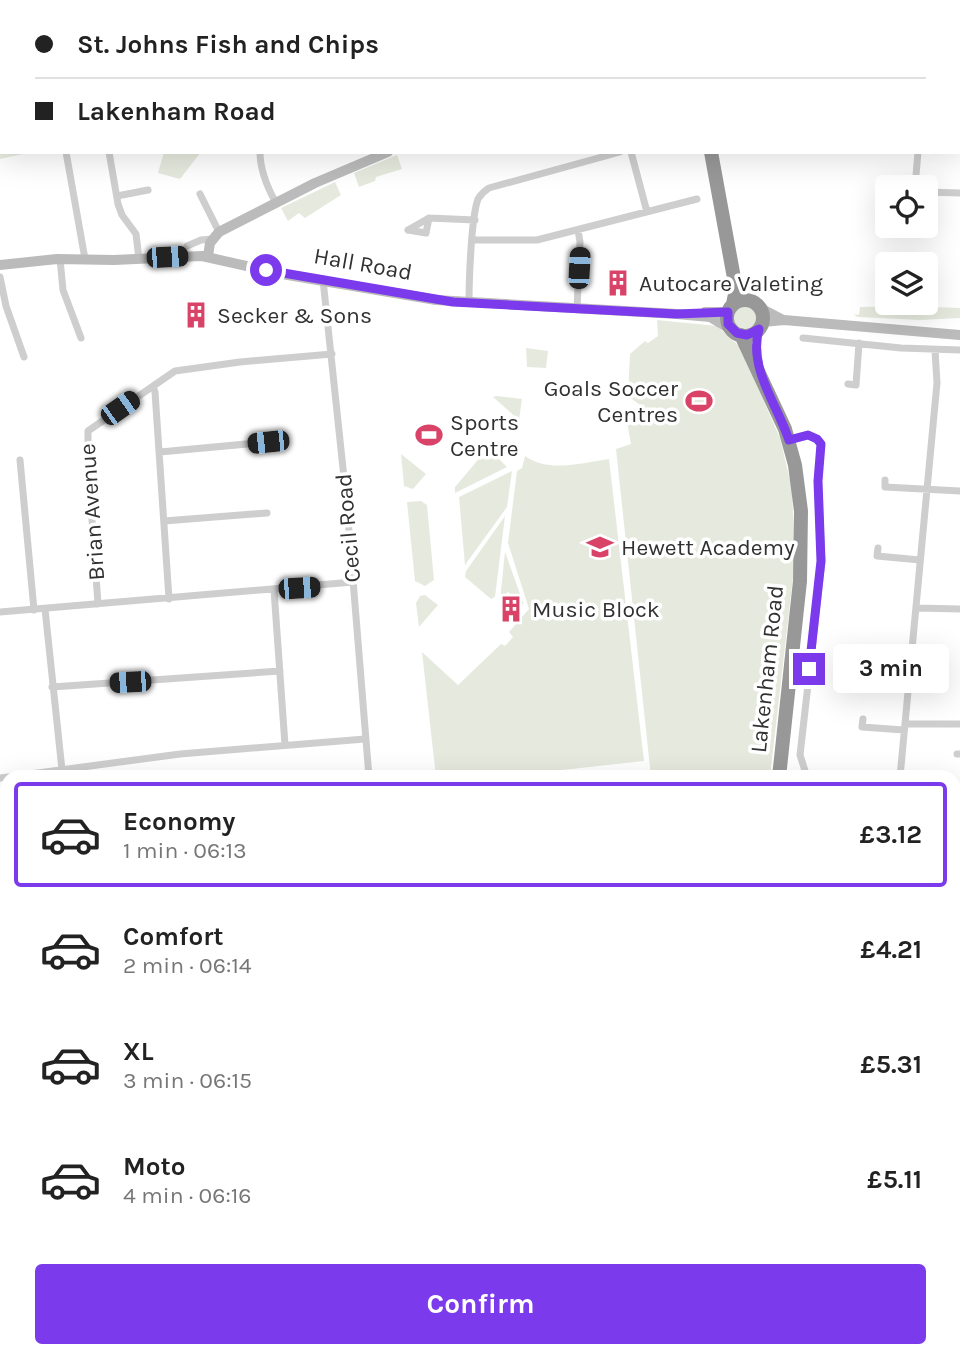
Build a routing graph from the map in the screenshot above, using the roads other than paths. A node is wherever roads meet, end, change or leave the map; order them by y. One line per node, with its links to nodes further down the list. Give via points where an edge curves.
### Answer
1 (66, 154): 27 (street)
2 (109, 154): 15 (street)
3 (260, 154): 17 (street)
4 (383, 154): 17 (street)
5 (613, 154): 20 (street, via 489,188 479,197)
6 (632, 154): 18 (street)
7 (711, 154): 33 (highway, via 736,289)
8 (712, 154): 36 (highway, Lakenham Road, via 742,288)
9 (918, 154): 10 (street)
10 (916, 175)
11 (148, 190): 15 (street)
12 (938, 192): 13 (street)
13 (960, 193)
14 (200, 194): 22 (street)
15 (117, 196): 28 (street, via 121,215 136,234)
16 (697, 199): 18 (street)
17 (276, 203): 22 (street)
18 (647, 212): 21 (street)
19 (429, 218): 20 (street)
20 (475, 220): 23 (street)
21 (579, 230): 23 (street, via 537,240); 34 (street)
22 (216, 235): 24 (street); 25 (street)
23 (473, 240): 32 (street)
24 (187, 246)
25 (213, 257): 28 (street, Hall Road); 31 (street, Hall Road)
26 (60, 258): 27 (street, Hall Road); 29 (street, Hall Road); 41 (street, via 63,290)
27 (85, 259): 28 (street, Hall Road)
28 (139, 259)
29 (0, 265)
30 (0, 276): 47 (street)
31 (323, 280): 32 (street, Hall Road); 46 (street, Cecil Road)
32 (469, 303): 34 (street, Hall Road)
33 (731, 308): 35 (street, Hall Road); 36 (highway, Hall Road); 39 (highway, via 728,324)
34 (577, 309): 35 (street, Hall Road)
35 (677, 314): 39 (street, Hall Road, via 710,317)
36 (758, 315): 38 (street, Hall Road); 39 (highway, Hall Road, via 752,334); 48 (highway, Lakenham Road, via 755,348)
37 (960, 328): 38 (street, Hall Road)
38 (931, 331): 40 (street, Hall Road)
39 (737, 333): 48 (highway, Lakenham Road)
40 (960, 335)
41 (81, 338)
42 (803, 338): 43 (street)
43 (859, 343): 44 (street); 49 (street)
44 (935, 350): 45 (street); 56 (street)
45 (960, 350)
46 (331, 354): 50 (street, Brian Avenue, via 175,371); 62 (street, Cecil Road)
47 (24, 357)
48 (760, 373): 51 (highway, Lakenham Road)
49 (856, 385)
50 (153, 386): 53 (street); 65 (street, Brian Avenue, via 88,431 86,437)
51 (789, 440): 83 (highway, Lakenham Road, via 801,510 802,553); 84 (street, Lakenham Road, via 808,435 821,444 821,561 800,755)
52 (268, 442): 53 (street)
53 (160, 452): 59 (street)
54 (20, 460): 69 (street)
55 (885, 487): 56 (street)
56 (927, 491): 57 (street); 61 (street)
57 (960, 492)
58 (267, 513): 59 (street)
59 (164, 521): 64 (street)
60 (877, 555): 61 (street)
61 (920, 559): 66 (street)
62 (354, 582): 63 (street); 79 (street, Cecil Road)
63 (274, 590): 64 (street); 74 (street)
64 (169, 599): 65 (street)
65 (99, 604): 67 (street)
66 (917, 608): 68 (street); 72 (street)
67 (45, 609): 69 (street); 75 (street)
68 (960, 609)
69 (34, 610): 70 (street)
70 (0, 612)
71 (870, 656): 72 (street)
72 (911, 660): 73 (street); 78 (street)
73 (939, 663)
74 (280, 671): 75 (street); 80 (street)
75 (52, 687): 81 (street)
76 (959, 722): 78 (street)
77 (862, 727): 78 (street)
78 (905, 727): 85 (street)
79 (365, 739): 80 (street); 82 (street, Cecil Road)
80 (285, 745): 81 (street)
81 (62, 770)
82 (368, 770)
83 (780, 770)
84 (805, 770)
85 (901, 770)

